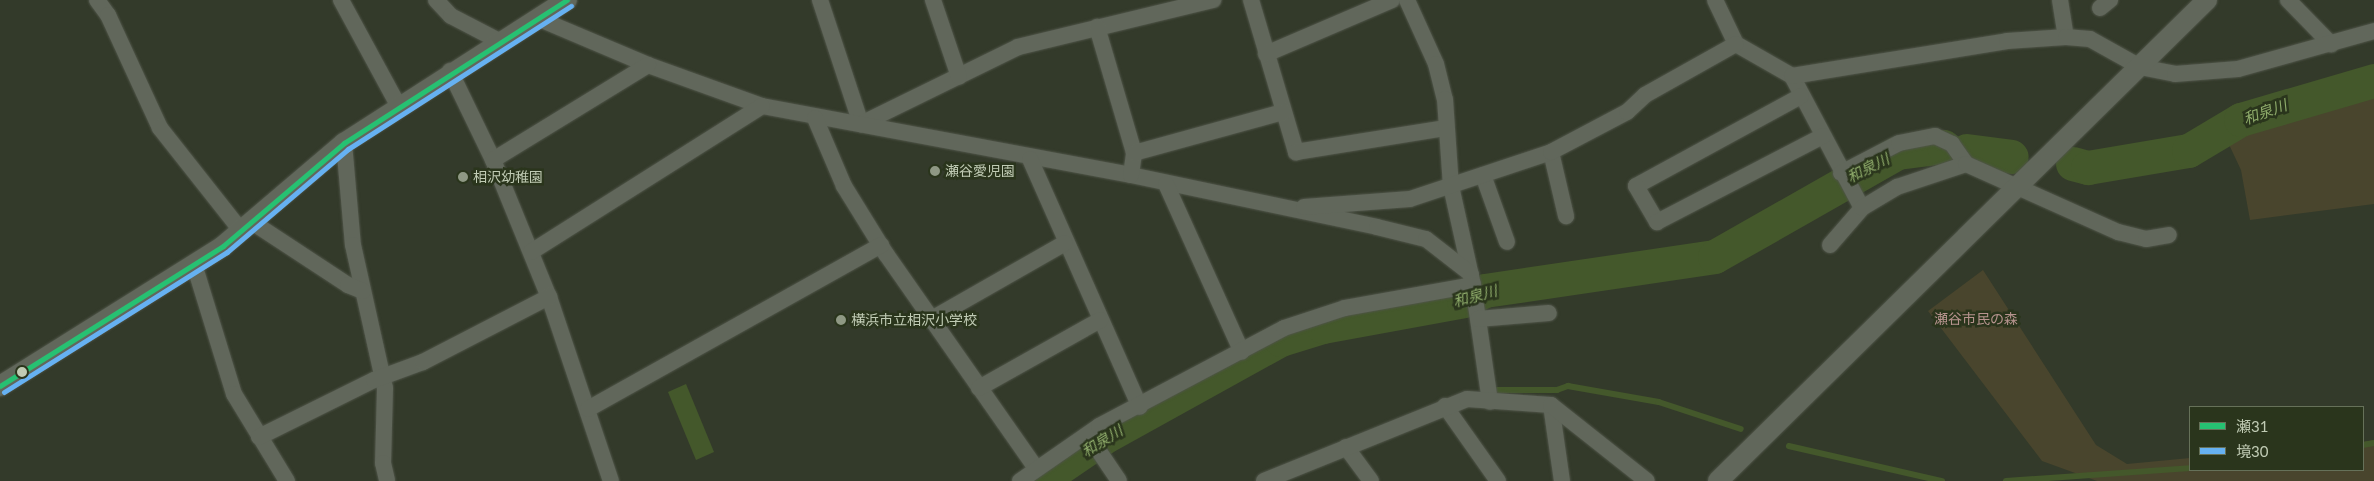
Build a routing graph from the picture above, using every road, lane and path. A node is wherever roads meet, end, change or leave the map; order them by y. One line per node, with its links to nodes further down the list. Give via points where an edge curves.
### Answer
1 (97, 0): 51 (street, via 108,15 160,128)
2 (341, 0): 29 (street)
3 (436, 0): 19 (street, via 451,16)
4 (566, 0): 15 (street)
5 (820, 0): 33 (street)
6 (933, 0): 27 (street)
7 (1213, 0): 16 (street)
8 (1251, 0): 22 (street)
9 (1392, 0): 22 (street)
10 (1407, 0): 34 (street, via 1436,64 1445,99)
11 (1716, 0): 20 (street)
12 (2060, 0): 18 (street)
13 (2207, 0): 24 (street)
14 (2288, 0): 21 (street)
15 (537, 18): 19 (street); 23 (street)
16 (1097, 27): 27 (street, via 1018,47); 38 (street)
17 (2374, 31): 21 (street)
18 (2066, 37): 24 (street, via 2090,39); 26 (street, via 1987,44)
19 (499, 41): 25 (street)
20 (1736, 44): 26 (street); 37 (street, via 1645,95 1627,112)
21 (2331, 44): 24 (street, via 2238,69 2175,74)
22 (1266, 54): 31 (street)
23 (648, 65): 30 (street); 40 (street)
24 (2140, 67): 47 (street)
25 (450, 71): 29 (street); 40 (street)
26 (1792, 76): 28 (street)
27 (958, 77): 33 (street)
28 (1801, 96): 35 (street); 35 (street, via 1636,186 1657,222)
29 (398, 105): 36 (street)
30 (762, 106): 32 (street); 57 (street)
31 (1283, 112): 34 (street, via 1296,152); 38 (street)
32 (815, 118): 33 (street); 56 (street, via 844,186)
33 (861, 124): 39 (street)
34 (1446, 128): 46 (street)
35 (1822, 136): 44 (street)
36 (344, 143): 51 (street); 60 (street, via 353,245)
37 (1551, 152): 43 (street); 50 (street)
38 (1134, 153): 42 (street)
39 (1030, 159): 42 (street); 54 (street)
40 (493, 160): 57 (street)
41 (1966, 164): 44 (street, via 1952,144 1935,136 1899,143); 47 (street); 48 (street, via 1897,187)
42 (1131, 175): 45 (street)
43 (1483, 175): 46 (street); 53 (street)
44 (1843, 178): 48 (street)
45 (1166, 184): 49 (street); 66 (street)
46 (1451, 186): 49 (street, via 1410,199); 59 (street)
47 (2018, 186): 52 (street, via 2118,232 2146,239); 89 (street)
48 (1862, 208): 55 (street)
49 (1284, 209): 59 (street, via 1426,239)
50 (1566, 216)
51 (247, 227): 58 (street); 60 (street, via 348,286)
52 (2170, 235)
53 (1507, 242)
54 (1065, 243): 64 (street); 65 (street)
55 (1830, 245)
56 (881, 246): 64 (street); 74 (street)
57 (531, 252): 61 (street)
58 (194, 264): 68 (street); 75 (street, via 234,394)
59 (1472, 279): 63 (street); 66 (street, via 1312,318)
60 (364, 290): 67 (street)
61 (549, 297): 67 (street); 74 (street)
62 (1549, 313): 63 (street)
63 (1478, 318): 70 (street)
64 (930, 320): 69 (street)
65 (1100, 320): 69 (street); 73 (street)
66 (1242, 352): 73 (street)
67 (383, 378): 75 (street); 80 (street)
68 (0, 386)
69 (979, 388): 78 (street)
70 (1490, 402): 71 (street); 72 (street, via 1467,399)
71 (1551, 405): 87 (street); 88 (street)
72 (1444, 406): 77 (street); 86 (street)
73 (1140, 407): 76 (street)
74 (588, 409): 81 (street)
75 (259, 436): 79 (street)
76 (1093, 442): 78 (street); 83 (street)
77 (1346, 447): 84 (street); 85 (street)
78 (1036, 468): 82 (street)
79 (287, 481)
80 (387, 481)
81 (611, 481)
82 (1020, 481)
83 (1119, 481)
84 (1264, 481)
85 (1371, 481)
86 (1498, 481)
87 (1562, 481)
88 (1647, 481)
89 (1718, 481)

